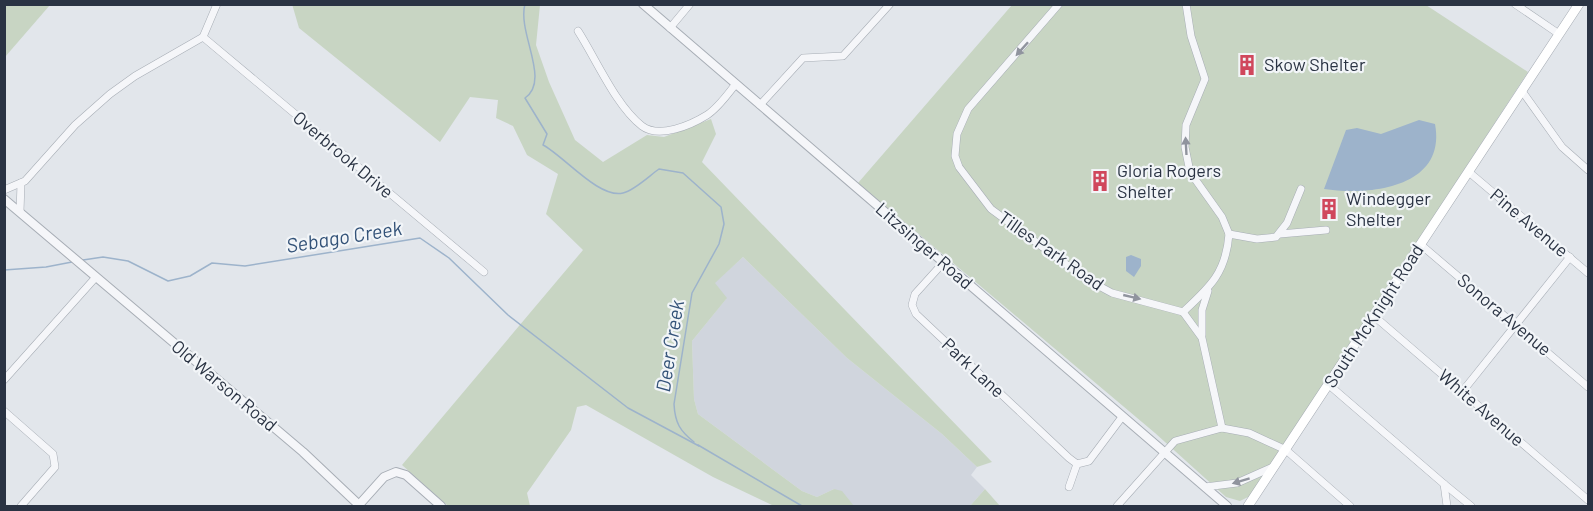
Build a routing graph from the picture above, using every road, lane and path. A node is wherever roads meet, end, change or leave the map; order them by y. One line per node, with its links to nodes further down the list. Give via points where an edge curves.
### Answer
1 (217, 4): 12 (street)
2 (643, 4): 9 (street, Litzsinger Road)
3 (690, 4): 9 (street)
4 (890, 4): 15 (street, via 843,56 803,58)
5 (1059, 4): 33 (street, Tilles Park Road, one-way to 33, via 964,116 957,134 955,156 959,167 991,208 1086,279 1112,293)
6 (1186, 4): 24 (street, one-way to 6, via 1222,217 1190,172 1185,147 1186,125 1204,85)
7 (1515, 4): 11 (street)
8 (1579, 4): 11 (main road, South McKnight Road)
9 (670, 28): 13 (street, Litzsinger Road)
10 (578, 31): 13 (street, via 619,99 642,125 654,131 683,126 707,115)
11 (1559, 34): 14 (main road, South McKnight Road)
12 (203, 37): 18 (street, via 110,94); 29 (street, Overbrook Drive)
13 (735, 85): 15 (street, Litzsinger Road)
14 (1522, 91): 16 (street, via 1562,147); 17 (main road, South McKnight Road)
15 (760, 105): 28 (street, Litzsinger Road)
16 (1588, 170)
17 (1470, 173): 26 (main road, South McKnight Road); 27 (street, Pine Avenue)
18 (21, 183): 20 (street); 22 (street)
19 (1301, 189): 25 (street)
20 (4, 190)
21 (4, 199): 22 (street, Old Warson Road)
22 (20, 212): 31 (street, Old Warson Road)
23 (1326, 230): 25 (street)
24 (1228, 234): 25 (street, via 1257,239); 32 (street, via 1228,252)
25 (1280, 234)
26 (1420, 244): 34 (main road, South McKnight Road); 35 (street, Sonora Avenue)
27 (1570, 257): 30 (street, Pine Avenue); 35 (street)
28 (944, 263): 42 (street, Litzsinger Road); 46 (street, Park Lane, via 909,305)
29 (484, 272)
30 (1588, 273)
31 (96, 277): 37 (street); 52 (street, Old Warson Road, via 303,452)
32 (1210, 287): 33 (street); 36 (street, via 1202,310)
33 (1183, 312): 36 (street)
34 (1374, 316): 38 (main road, South McKnight Road); 40 (street, White Avenue)
35 (1516, 326): 39 (street, Sonora Avenue); 40 (street)
36 (1202, 338): 43 (street)
37 (4, 380)
38 (1329, 385): 44 (main road, South McKnight Road); 48 (street)
39 (1588, 387)
40 (1462, 392): 51 (street, White Avenue)
41 (4, 411): 53 (street, via 53,454 55,467)
42 (1122, 417): 45 (street, Litzsinger Road); 46 (street, via 1089,461)
43 (1222, 428): 44 (street, via 1249,433); 45 (street, via 1175,441)
44 (1286, 450): 47 (main road, South McKnight Road); 58 (street)
45 (1164, 452): 50 (street, Litzsinger Road); 55 (street)
46 (1077, 464): 49 (street)
47 (1275, 466): 50 (street, one-way to 50, via 1237,483); 57 (main road, South McKnight Road)
48 (1444, 484): 59 (street); 60 (street)
49 (1069, 487)
50 (1205, 487): 56 (street, Litzsinger Road)
51 (1588, 500)
52 (358, 506): 54 (street, Old Warson Road, via 384,477 396,472 406,475)
53 (21, 507)
54 (441, 507)
55 (1117, 507)
56 (1227, 507)
57 (1248, 507)
58 (1350, 507)
59 (1447, 507)
60 (1471, 507)

